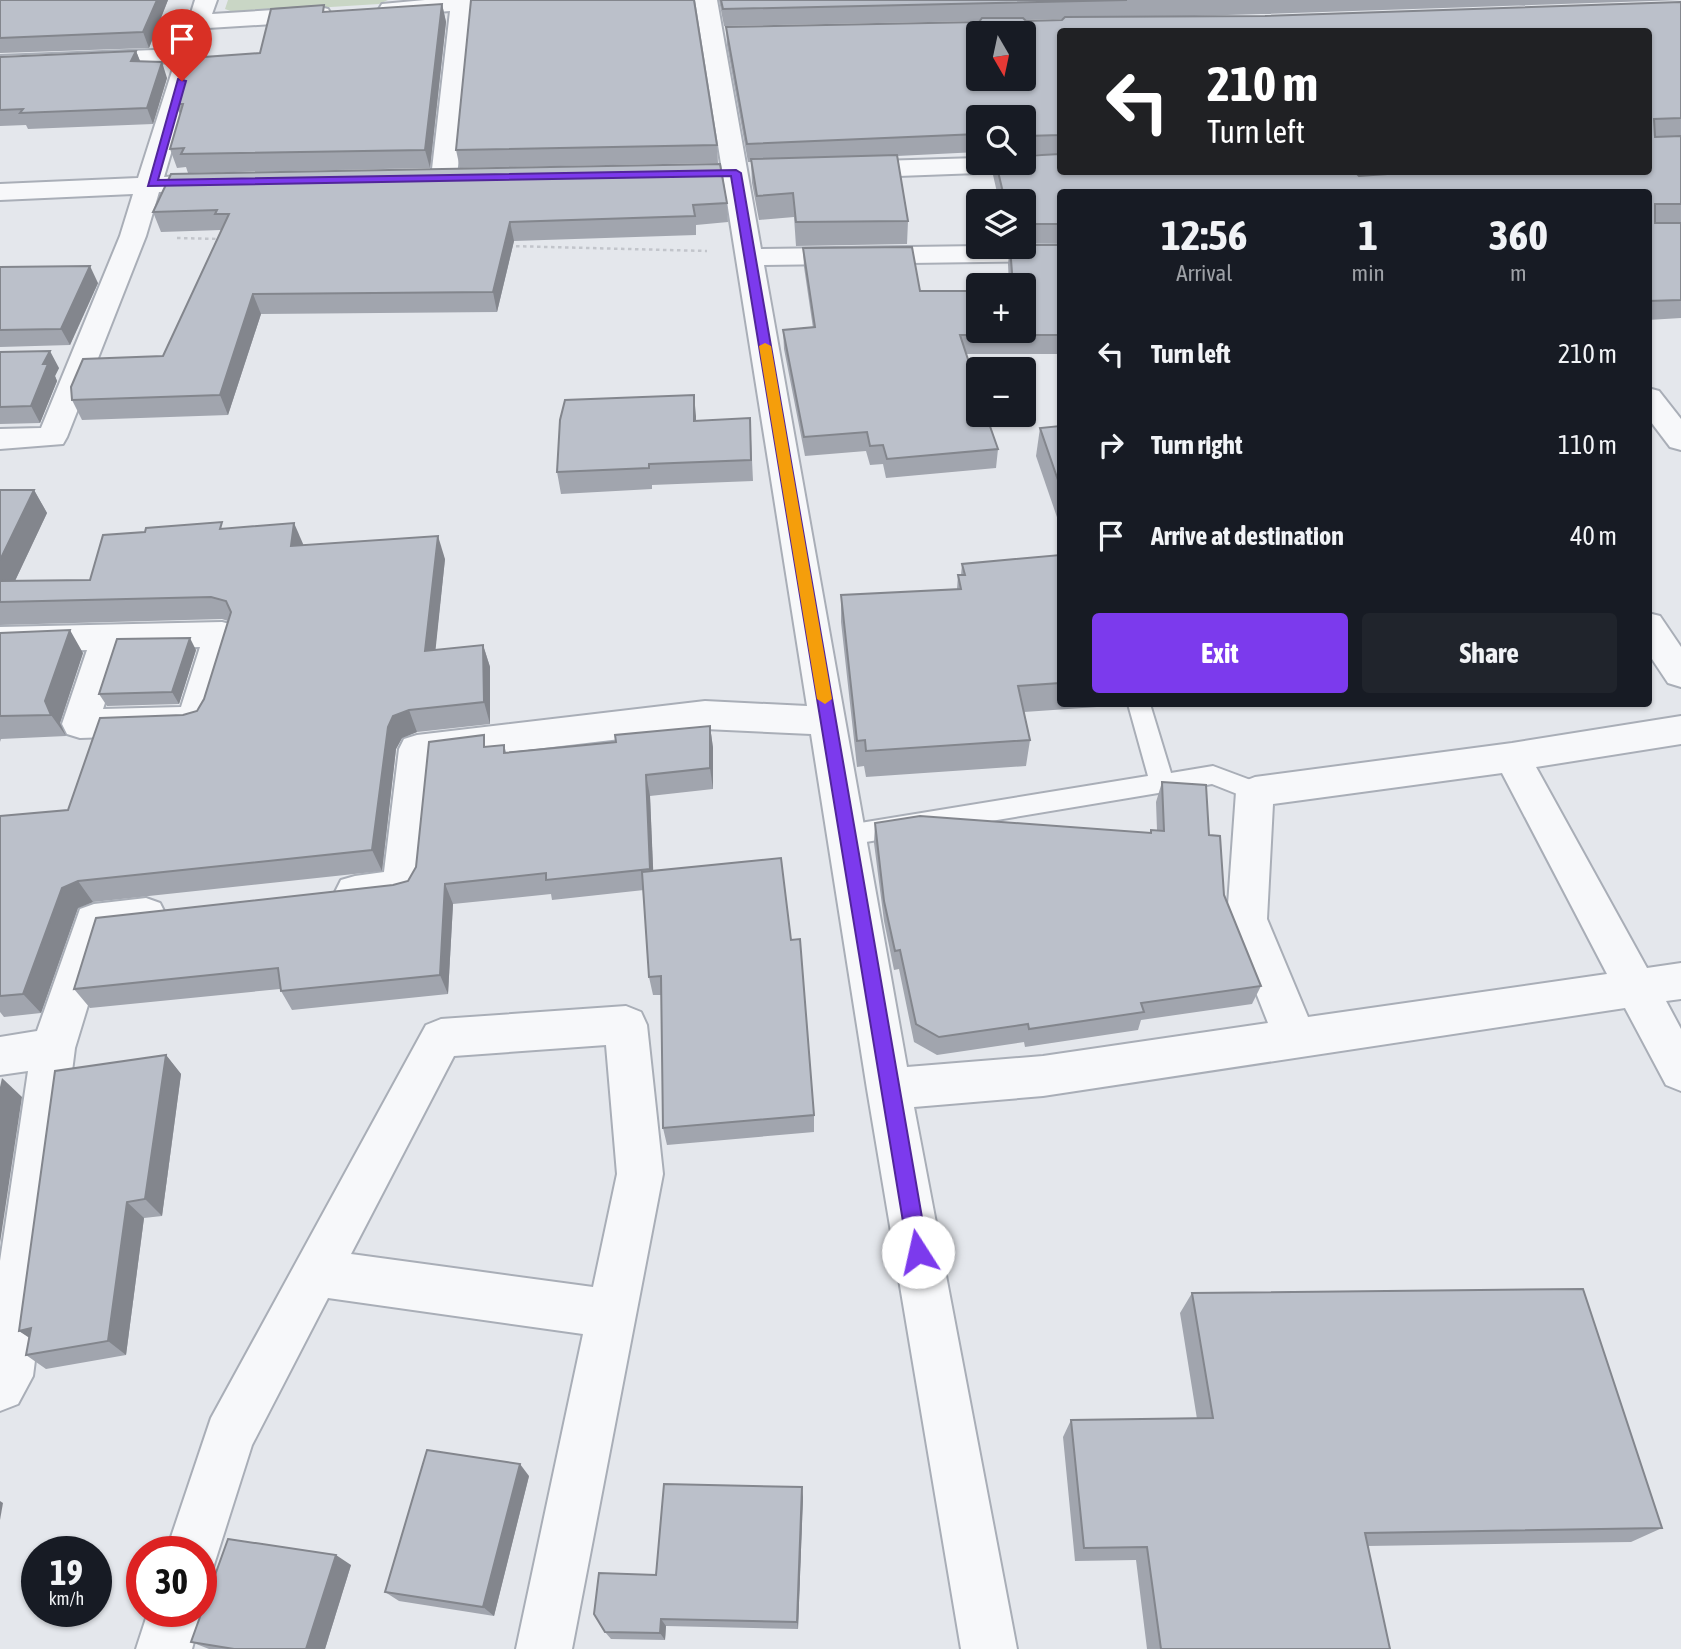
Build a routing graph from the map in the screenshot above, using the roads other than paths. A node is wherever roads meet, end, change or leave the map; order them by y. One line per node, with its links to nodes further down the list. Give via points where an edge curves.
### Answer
1 (517, 0): 4 (street)
2 (706, 0): 9 (street)
3 (402, 4): 4 (street); 6 (street)
4 (462, 5): 16 (street)
5 (202, 11): 7 (street); 10 (street)
6 (362, 11)
7 (337, 13)
8 (739, 35): 9 (street)
9 (712, 36): 21 (street)
10 (189, 55): 11 (street); 18 (street)
11 (0, 63)
12 (1057, 163): 13 (street)
13 (825, 170)
14 (471, 177): 16 (street)
15 (416, 178): 16 (street)
16 (444, 178)
17 (249, 182): 18 (street)
18 (152, 184): 19 (street); 23 (street, via 133,236 73,357 52,437)
19 (0, 192)
20 (1057, 253): 21 (street)
21 (750, 255): 30 (street)
22 (1652, 402): 24 (street)
23 (0, 439)
24 (1681, 440)
25 (1652, 631): 28 (street)
26 (109, 637): 27 (street)
27 (0, 640)
28 (1681, 674)
29 (1140, 707): 33 (lane)
30 (829, 721): 35 (street); 36 (street, via 705,715 417,749 402,887)
31 (1681, 730): 32 (street)
32 (1512, 757): 34 (street); 39 (street)
33 (1162, 783): 34 (lane, via 1213,775); 35 (lane)
34 (1255, 792): 40 (street, via 1247,919)
35 (848, 835): 44 (street)
36 (322, 896)
37 (174, 912): 41 (street, via 94,921)
38 (1681, 981): 39 (street)
39 (1636, 988): 40 (street); 43 (street)
40 (1296, 1039): 44 (street, via 1043,1076)
41 (53, 1048): 42 (street); 47 (street, via 8,1376)
42 (0, 1056)
43 (1681, 1072)
44 (889, 1089): 52 (street)
45 (316, 1273): 46 (street); 46 (street, via 441,1038 626,1025 640,1174); 48 (street, via 229,1436)
46 (611, 1314): 51 (street)
47 (0, 1386)
48 (199, 1536)
49 (171, 1627): 50 (street)
50 (164, 1649)
51 (544, 1649)
52 (989, 1649)

